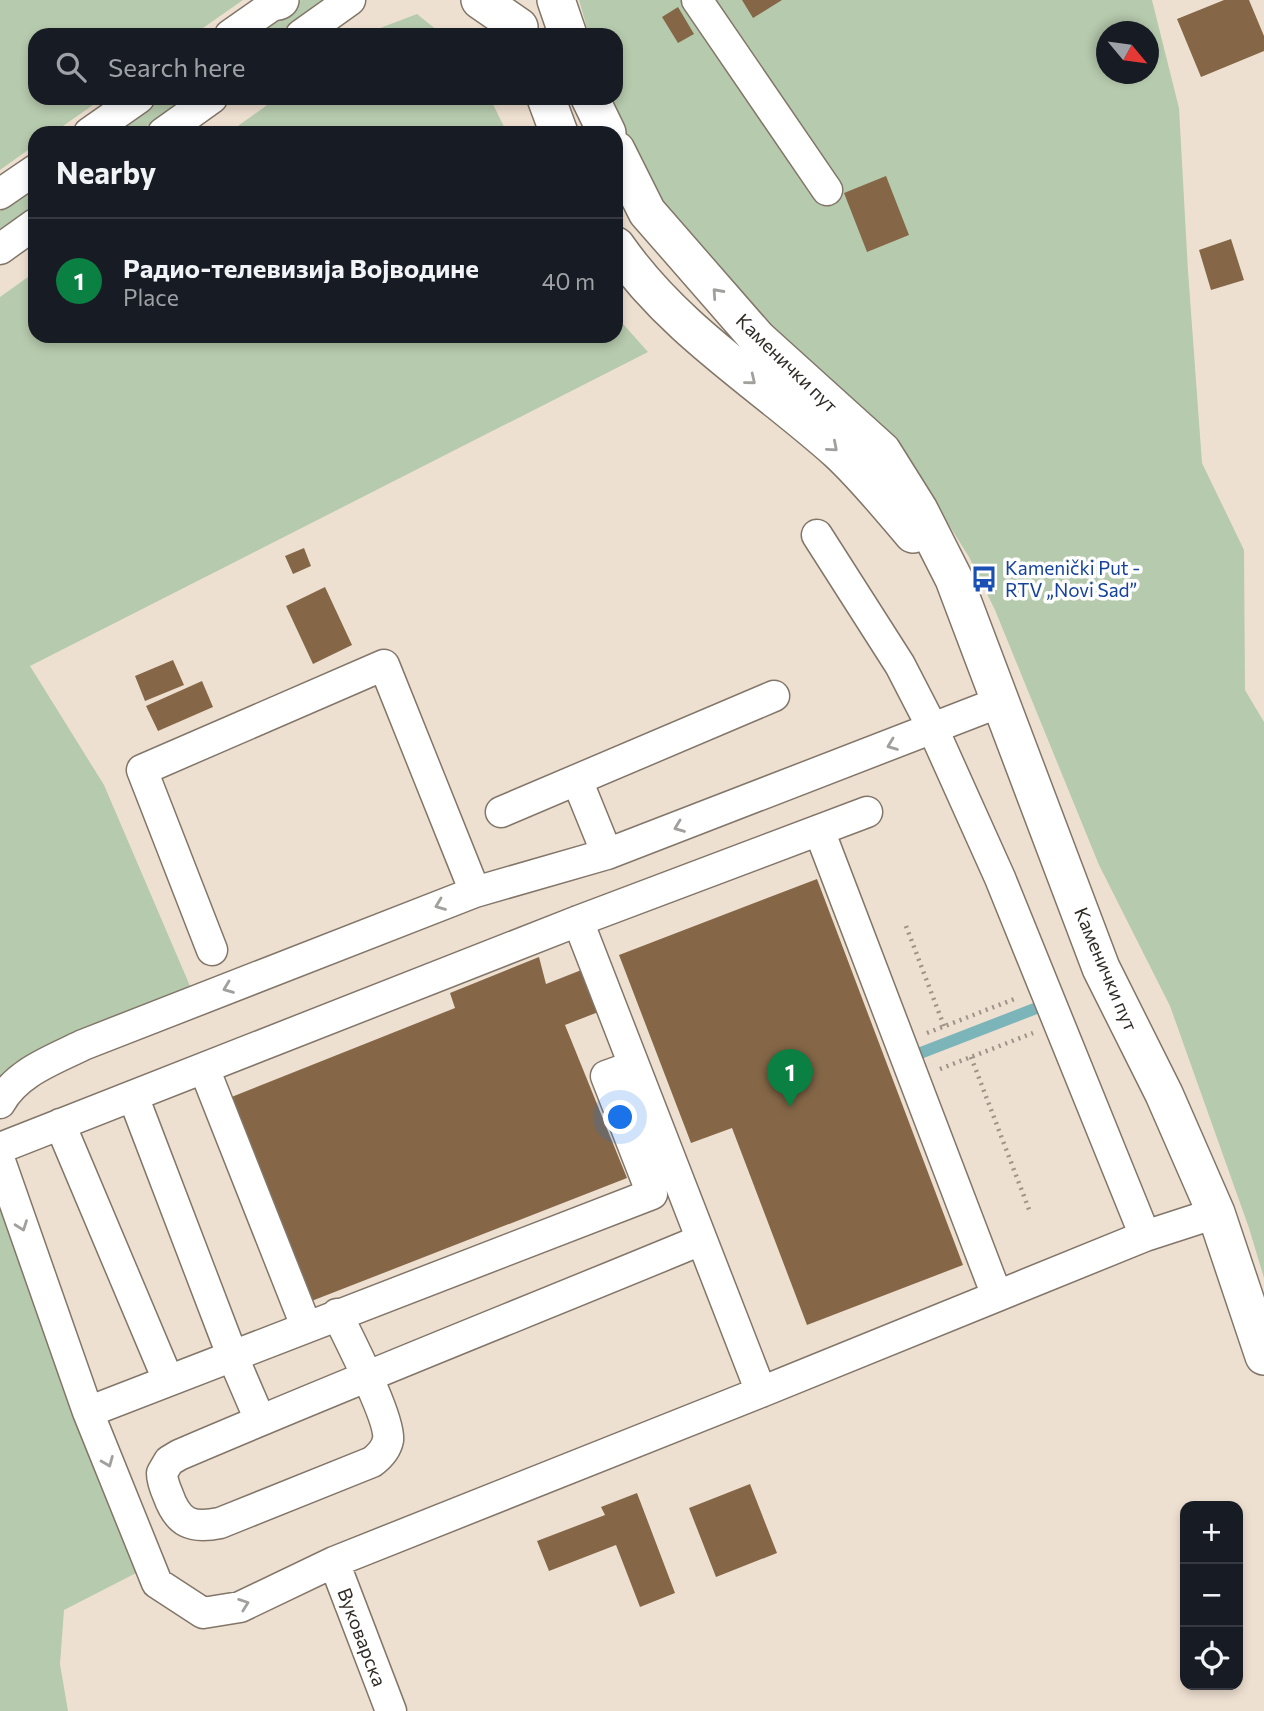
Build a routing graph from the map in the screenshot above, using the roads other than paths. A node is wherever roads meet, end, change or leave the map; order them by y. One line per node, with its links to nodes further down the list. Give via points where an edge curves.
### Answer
1 (279, 0): 7 (street)
2 (350, 0): 8 (street)
3 (480, 0): 6 (main road)
4 (556, 0): 9 (main road)
5 (697, 0): 20 (street)
6 (517, 21)
7 (240, 28)
8 (311, 28)
9 (566, 28)
10 (129, 105): 14 (street)
11 (202, 105): 15 (street)
12 (549, 105): 16 (main road)
13 (593, 105): 17 (main road)
14 (99, 126)
15 (173, 126)
16 (556, 126)
17 (604, 126)
18 (623, 164): 26 (main road, Каменички пут, one-way to 18, via 882,451 757,338 647,212)
19 (28, 175): 21 (street)
20 (827, 190)
21 (0, 194)
22 (28, 229): 23 (street)
23 (0, 248)
24 (623, 256): 26 (main road, Каменички пут, one-way to 26, via 685,326 839,452)
25 (817, 536): 29 (street, via 900,665)
26 (954, 579): 28 (main road, Каменички пут)
27 (774, 696): 30 (street)
28 (1000, 702): 29 (street); 45 (main road, Каменички пут, via 1101,968)
29 (933, 729): 34 (street, one-way to 34); 46 (street, via 1000,878)
30 (577, 780): 31 (street); 34 (street)
31 (501, 812)
32 (867, 812): 33 (street)
33 (820, 830): 36 (street); 48 (street)
34 (607, 855): 35 (street)
35 (475, 892): 37 (street, via 384,665 142,770); 41 (street, one-way to 41, via 83,1045 23,1076)
36 (578, 921): 38 (street); 39 (street)
37 (212, 950)
38 (634, 1066): 47 (street); 49 (street, via 606,1076 652,1194)
39 (204, 1068): 40 (street); 50 (street)
40 (133, 1096): 42 (street); 51 (street)
41 (0, 1102)
42 (60, 1124): 43 (street); 54 (street)
43 (0, 1148)
44 (0, 1161): 56 (street, one-way to 56)
45 (1216, 1213): 46 (street); 52 (main road, Каменички пут)
46 (1145, 1236): 48 (street)
47 (701, 1240): 53 (street); 55 (street)
48 (997, 1296): 55 (street)
49 (337, 1314): 50 (street); 53 (street)
50 (306, 1326): 51 (street)
51 (232, 1355): 54 (street); 57 (street)
52 (1264, 1356)
53 (368, 1378): 57 (street); 57 (street, via 388,1438 386,1448 372,1462 219,1522 195,1525 179,1517 162,1479 169,1461)
54 (168, 1380): 56 (street)
55 (761, 1392): 58 (street)
56 (88, 1412): 58 (street, one-way to 58, via 157,1583 202,1613 240,1606)
57 (260, 1420)
58 (334, 1562): 59 (street, Вуковарска)
59 (391, 1711)

